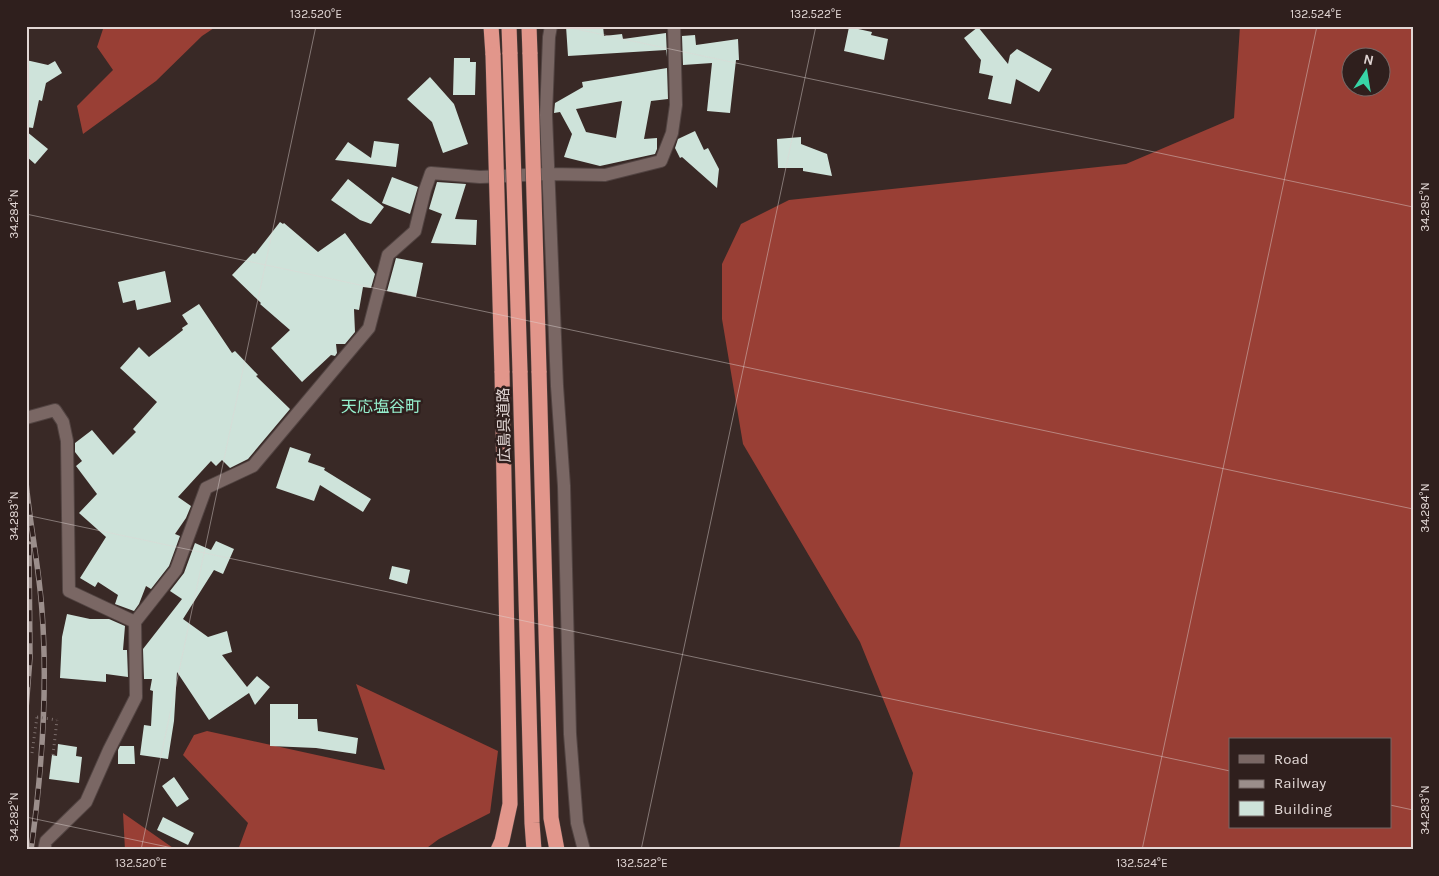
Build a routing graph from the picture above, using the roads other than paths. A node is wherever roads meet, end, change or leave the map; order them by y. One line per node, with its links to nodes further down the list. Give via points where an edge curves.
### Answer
1 (490, 26): 11 (highway, bridge, via 502,371 510,804)
2 (509, 26): 9 (highway, 広島呉道路, bridge)
3 (529, 26): 14 (highway, bridge, via 551,818)
4 (551, 26): 6 (street, via 546,115)
5 (674, 26): 6 (street, via 676,105 672,133 661,161 605,174)
6 (548, 174): 8 (street, via 480,177 431,173 415,231 388,255 369,328 253,466 206,488 176,570); 15 (street, via 564,486 570,734 577,823)
7 (26, 418): 8 (street, via 55,410 63,422 67,440 70,591)
8 (135, 622): 10 (street, via 136,697 86,802 46,841)
9 (532, 823): 12 (highway, 広島呉道路); 13 (highway, 広島呉道路)
10 (44, 850)
11 (498, 850)
12 (525, 850)
13 (534, 850)
14 (557, 850)
15 (584, 850)

